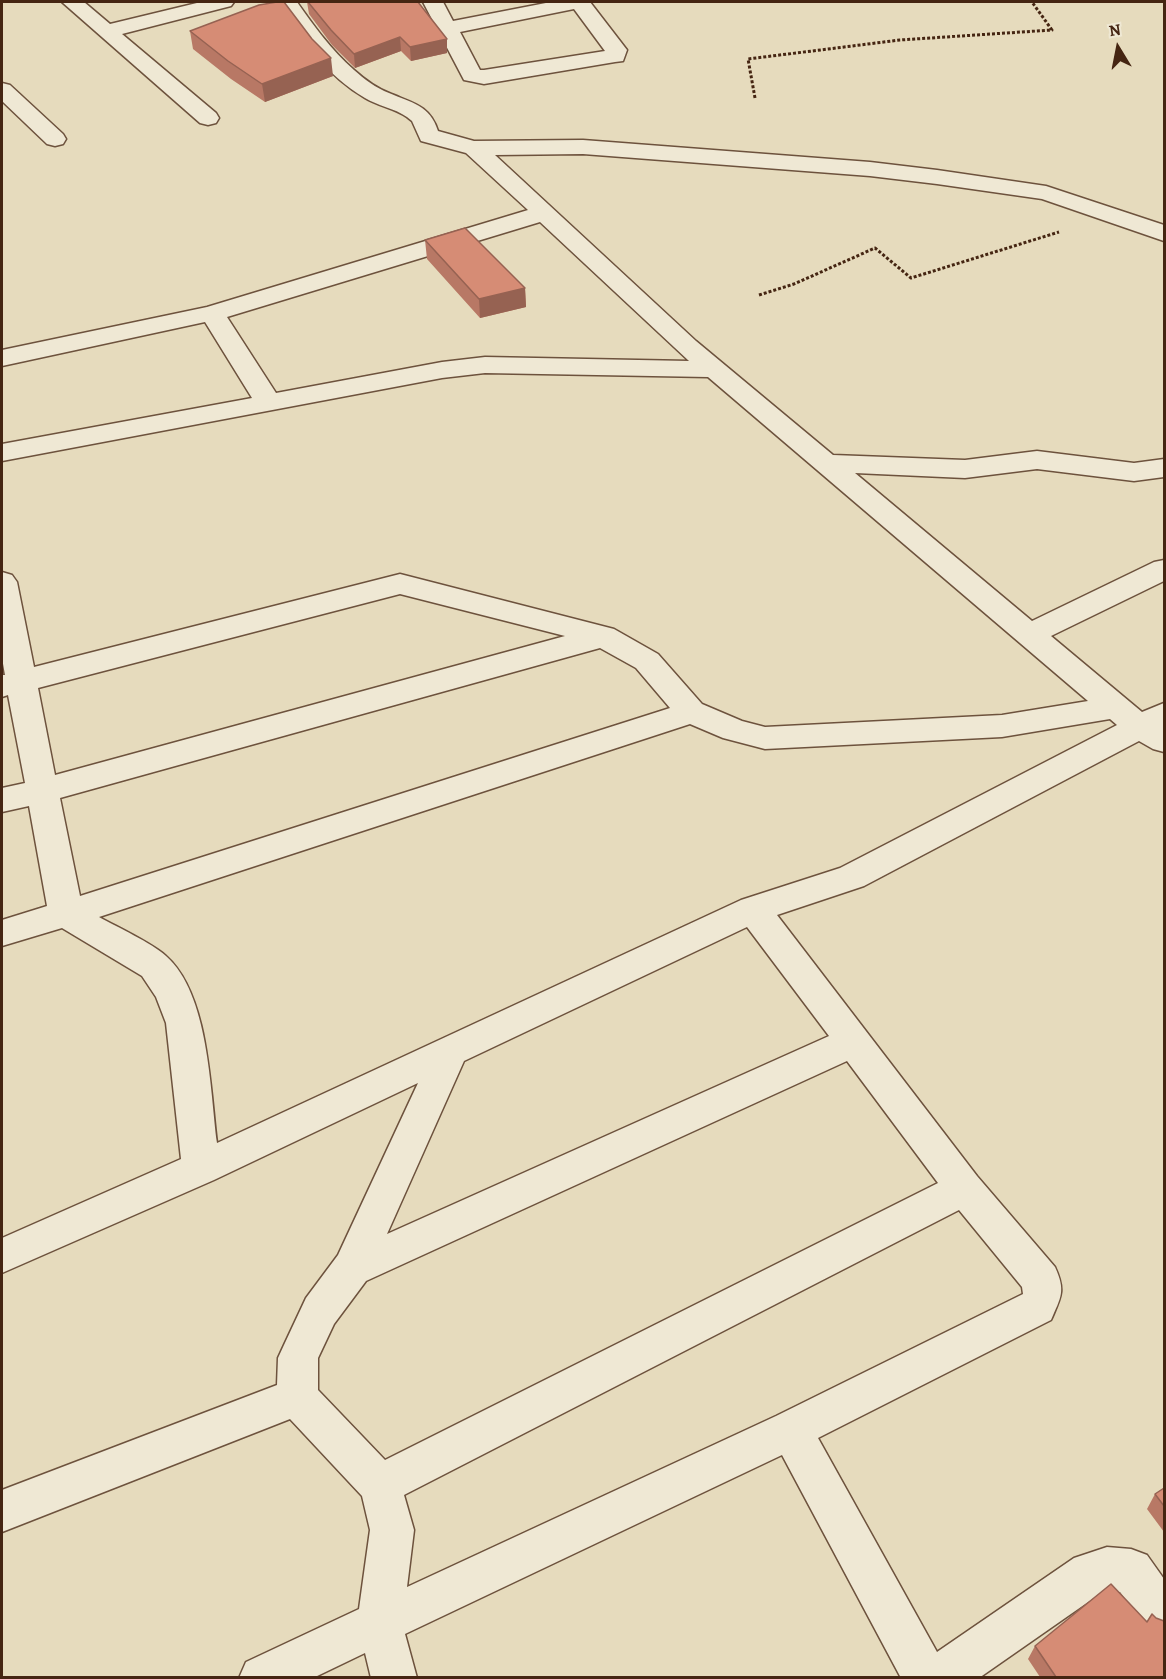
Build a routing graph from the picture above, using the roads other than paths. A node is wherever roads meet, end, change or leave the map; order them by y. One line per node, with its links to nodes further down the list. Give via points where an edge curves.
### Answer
1 (72, 2): 7 (street)
2 (224, 2): 7 (street)
3 (287, 2): 11 (street, via 317,47 335,65 374,94 413,110 434,138)
4 (433, 2): 6 (street)
5 (580, 2): 6 (street); 6 (street, via 616,50 615,56 475,77)
6 (448, 28)
7 (107, 31): 9 (street)
8 (2, 90): 10 (street)
9 (208, 118)
10 (55, 139)
11 (474, 148): 12 (street); 13 (street, via 583,147 936,177 1046,193 1151,226)
12 (544, 213): 14 (street); 16 (street)
13 (1164, 234)
14 (212, 313): 15 (street); 17 (street)
15 (2, 358)
16 (714, 369): 17 (street, via 485,365); 19 (street)
17 (269, 403): 18 (street)
18 (2, 453)
19 (825, 463): 20 (street, via 965,469 1037,460 1134,472); 23 (street)
20 (1164, 468)
21 (1164, 568): 23 (street)
22 (2, 582): 25 (street)
23 (1028, 634): 27 (street)
24 (603, 636): 25 (street, via 418,587 391,584); 26 (street, via 647,661); 28 (street)
25 (12, 684): 28 (street)
26 (691, 712): 27 (street, via 765,738); 31 (street)
27 (1146, 722): 30 (street, via 852,877)
28 (42, 791): 29 (street); 31 (street)
29 (2, 800)
30 (753, 909): 33 (street); 34 (street)
31 (66, 914): 32 (street); 35 (street, via 154,966 172,991 184,1023)
32 (2, 933)
33 (855, 1041): 36 (street); 38 (street)
34 (450, 1052): 35 (street); 38 (street)
35 (201, 1167): 37 (street)
36 (964, 1188): 40 (street, via 1041,1280 1043,1293 1037,1307); 41 (street)
37 (2, 1256)
38 (352, 1268): 39 (street, via 320,1311 298,1358)
39 (297, 1397): 41 (street); 42 (street)
40 (791, 1430): 44 (street); 47 (street)
41 (380, 1485): 44 (street, via 392,1530)
42 (2, 1511)
43 (1164, 1614): 48 (street, via 1131,1571 1107,1569 1090,1574)
44 (380, 1622): 45 (street); 46 (street)
45 (262, 1677)
46 (394, 1677)
47 (926, 1677)
48 (939, 1677)

